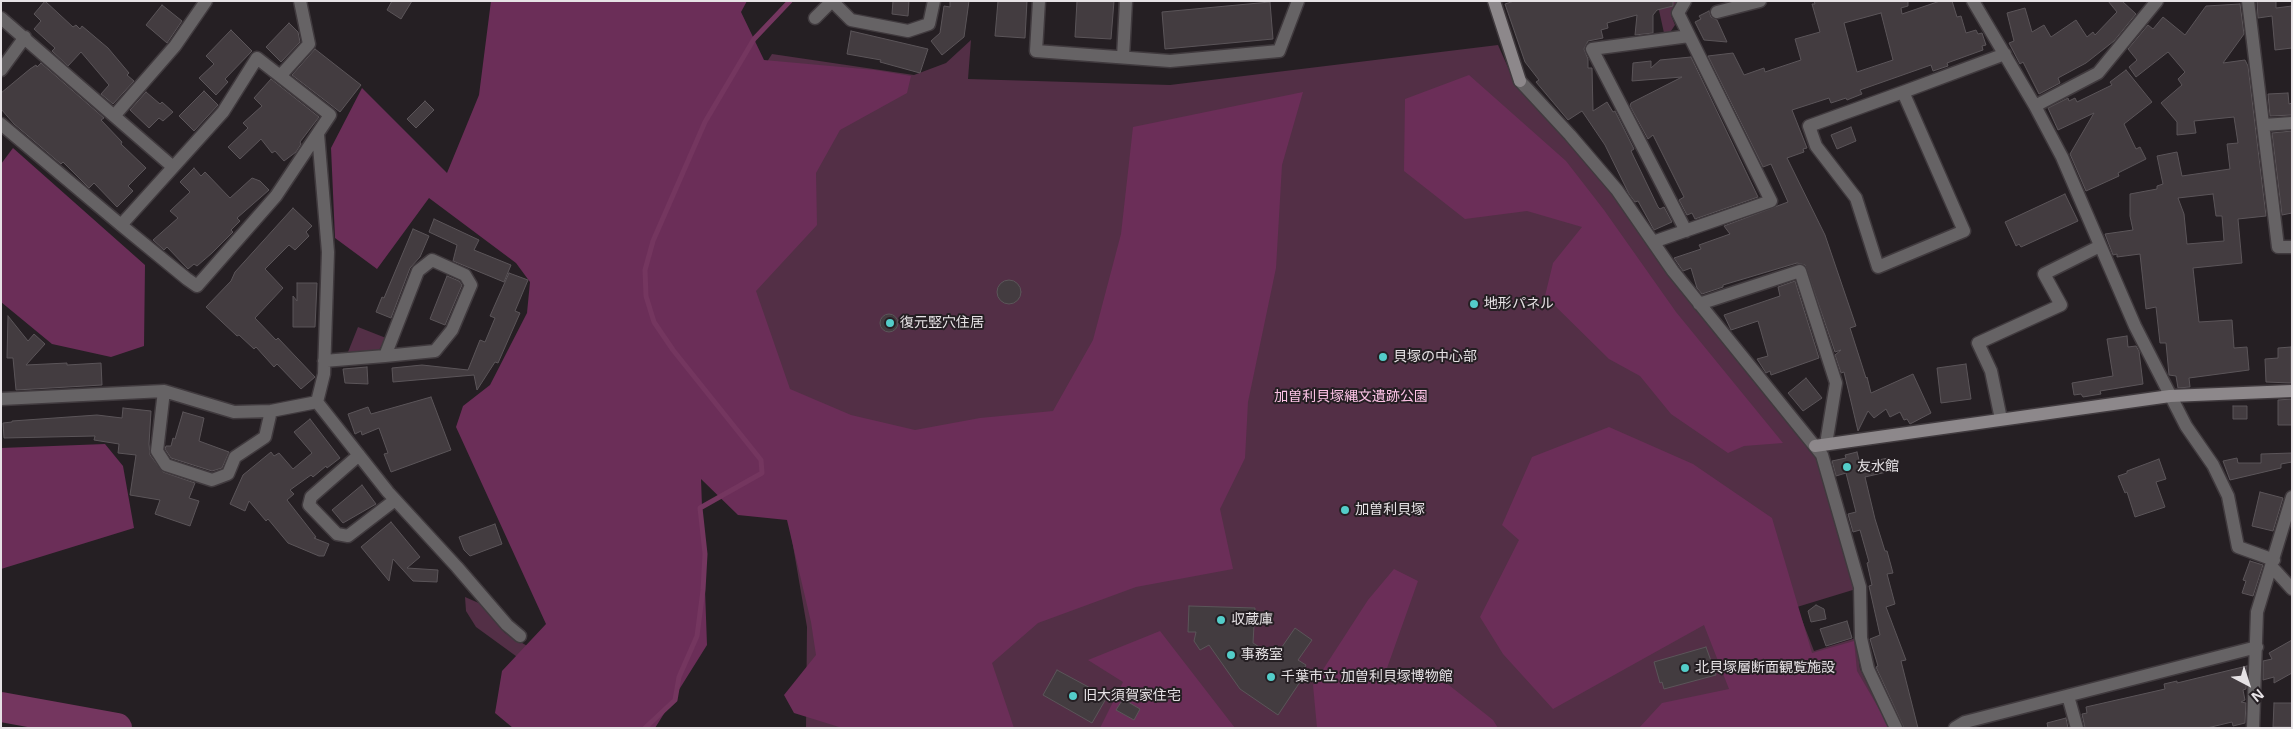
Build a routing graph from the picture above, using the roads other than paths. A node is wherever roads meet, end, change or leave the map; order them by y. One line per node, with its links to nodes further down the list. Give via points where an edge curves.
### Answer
1 (206, 1): 25 (street, via 175,46)
2 (300, 1): 22 (street, via 309,44)
3 (832, 1): 4 (street, via 851,20 908,32 929,24); 16 (street)
4 (934, 1)
5 (1039, 1): 20 (street, via 1036,51)
6 (1126, 1): 20 (street)
7 (1298, 1): 20 (street, via 1278,51 1170,61)
8 (1494, 1): 33 (street, via 1520,81 1617,190)
9 (1685, 1): 17 (street, via 1678,13)
10 (1760, 1): 14 (street)
11 (1973, 1): 19 (street)
12 (2157, 1): 24 (street, via 2098,73)
13 (2248, 1): 28 (street)
14 (1717, 12)
15 (1, 18): 18 (street)
16 (815, 18)
17 (1689, 36): 32 (street, via 1771,201); 32 (street, via 1592,49)
18 (24, 37): 21 (street); 25 (street)
19 (2005, 54): 23 (street); 24 (street)
20 (1123, 57)
21 (1, 70)
22 (281, 75): 29 (street, via 330,115); 30 (street, via 257,58 223,112)
23 (1903, 92): 23 (street, via 1809,126 1816,146 1856,198 1878,267 1964,231)
24 (2035, 106): 34 (street, via 2062,157)
25 (114, 116): 30 (street)
26 (2292, 123): 28 (street)
27 (1, 124): 31 (street)
28 (2264, 125): 35 (street, via 2278,247)
29 (318, 134): 31 (street, via 276,196 197,286); 38 (street, via 328,252)
30 (173, 167): 31 (street)
31 (121, 225)
32 (1686, 231): 33 (street)
33 (1653, 242): 36 (street)
34 (2100, 246): 41 (street); 45 (street, via 2044,274 2061,305 1978,343 1991,371)
35 (2292, 247)
36 (1699, 304): 46 (street, via 1804,436); 46 (street, via 1800,271 1836,383)
37 (385, 356): 37 (street, via 435,351 452,330 471,284 465,275 432,260 418,271); 38 (street)
38 (324, 361): 43 (street)
39 (2292, 390): 41 (street)
40 (164, 391): 42 (street); 44 (street, via 234,412); 44 (street, via 157,452 166,465 212,480 228,474 235,457 264,437)
41 (2170, 396): 45 (street); 50 (street, via 2213,465 2228,496 2238,547)
42 (1, 399)
43 (317, 402): 44 (street); 47 (street)
44 (271, 411)
45 (2001, 419): 46 (street)
46 (1820, 445): 55 (street, via 1860,587 1861,638 1868,669)
47 (358, 455): 49 (street); 49 (street, via 311,497 309,505 337,534 348,536)
48 (2292, 497): 50 (street)
49 (396, 500): 52 (street, via 507,626)
50 (2273, 564): 51 (street); 53 (street, via 2257,612)
51 (2292, 589)
52 (520, 636)
53 (2257, 646): 54 (street); 58 (street)
54 (2068, 696): 56 (street, via 1965,722); 57 (street)
55 (1896, 728)
56 (1956, 728)
57 (2077, 728)
58 (2253, 728)

